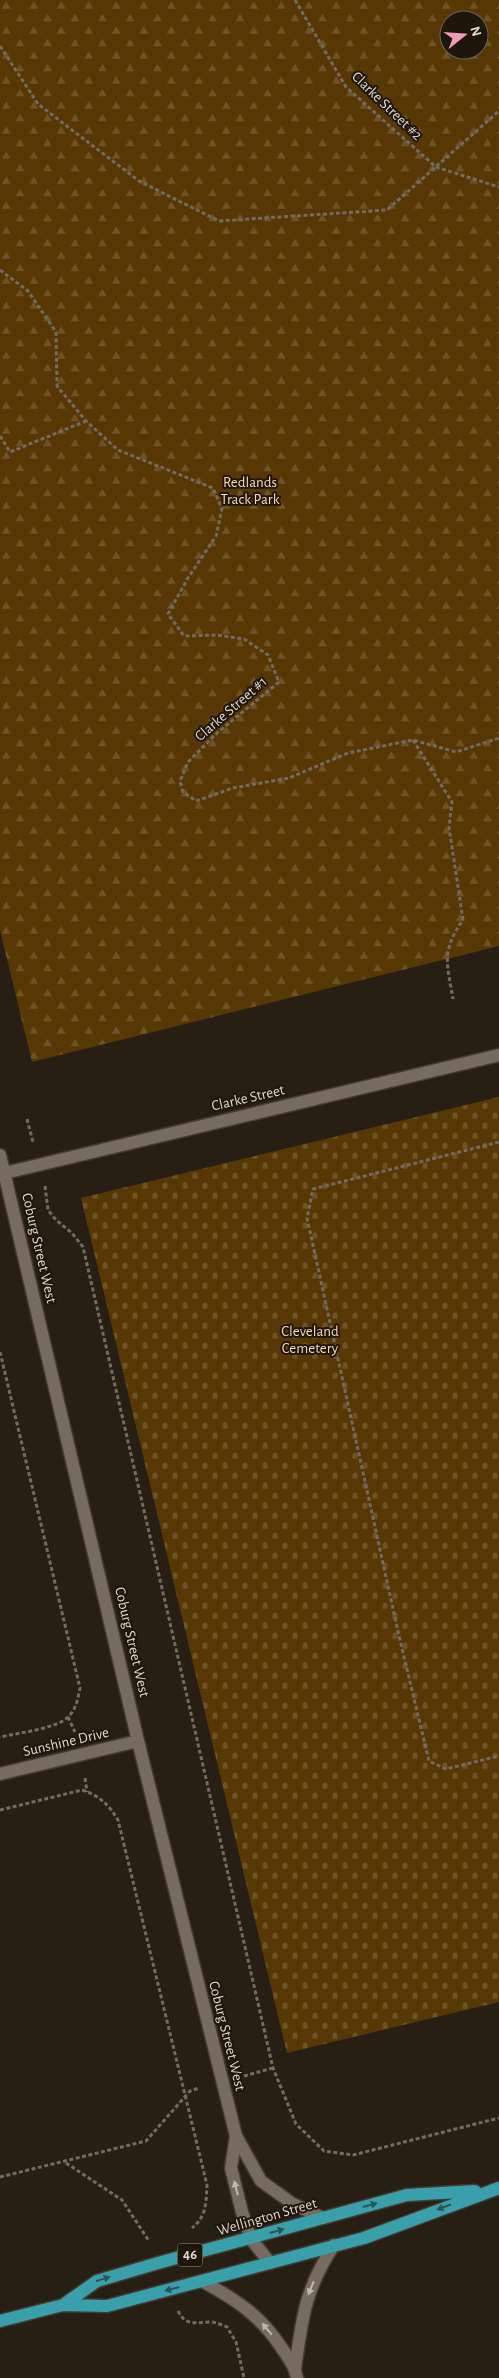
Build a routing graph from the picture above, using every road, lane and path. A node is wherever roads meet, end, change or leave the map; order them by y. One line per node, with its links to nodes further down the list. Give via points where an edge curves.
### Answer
1 (294, 0): 4 (path, Clarke Street #2, via 346,87)
2 (0, 46): 4 (path, via 38,104 139,181 219,220 387,210)
3 (499, 111): 4 (path)
4 (436, 167): 5 (path, Clarke Street #2)
5 (499, 187)
6 (0, 270): 7 (path, Clarke Street #1, via 28,291 56,332 57,386)
7 (86, 421): 8 (path, via 10,452); 10 (path, Clarke Street #1, via 118,450 213,488 222,508 216,536 168,614 184,636 217,635 244,639 268,655 279,682 217,733 188,762 180,781 183,792 196,801 233,788 289,778 348,753)
8 (0, 436)
9 (499, 738): 10 (path, Clarke Street #1, via 456,752)
10 (413, 740): 11 (path, via 452,802 449,827 463,920 453,934 446,958)
11 (453, 999)
12 (499, 1055): 17 (street, Clarke Street)
13 (27, 1119): 14 (path)
14 (30, 1129)
15 (499, 1142): 24 (path, via 313,1189 306,1218 429,1761 446,1769)
16 (0, 1154): 17 (street, Coburg Street West)
17 (5, 1173): 23 (street, Coburg Street West)
18 (47, 1197): 29 (path, via 48,1210 83,1247)
19 (0, 1352): 20 (path, via 80,1688 78,1700)
20 (68, 1717): 21 (path); 22 (path, via 53,1725)
21 (74, 1729)
22 (0, 1738)
23 (138, 1741): 25 (street, Sunshine Drive); 34 (street, Coburg Street West)
24 (499, 1756)
25 (0, 1774)
26 (85, 1778): 27 (path)
27 (87, 1792): 28 (path, via 82,1790); 32 (path, via 106,1802 118,1820)
28 (0, 1810)
29 (273, 2068): 30 (path); 33 (path, via 296,2124 324,2151 353,2155)
30 (244, 2076)
31 (199, 2088): 32 (path)
32 (186, 2096): 35 (path, via 146,2141); 38 (path, via 207,2184 206,2209 198,2223)
33 (499, 2118)
34 (236, 2136): 37 (street, Coburg Street West, via 261,2181 293,2204); 39 (street, Coburg Street West, one-way to 34, via 231,2168)
35 (0, 2177)
36 (494, 2189): 37 (main road, Wellington Street / 46, one-way to 36, via 407,2196); 40 (main road, Wellington Street / 46, one-way to 40, via 364,2238)
37 (323, 2218): 39 (main road, Wellington Street / 46, one-way to 37)
38 (188, 2231)
39 (251, 2239): 41 (street, Coburg Street West); 43 (main road, Wellington Street / 46, one-way to 39, via 97,2281)
40 (334, 2245): 41 (main road, Wellington Street / 46); 45 (street, one-way to 45, via 319,2268 305,2304)
41 (270, 2263): 42 (main road, Wellington Street / 46)
42 (202, 2281): 43 (main road, Wellington Street / 46, one-way to 43, via 107,2306); 45 (street, one-way to 42, via 270,2330 254,2313)
43 (63, 2305): 44 (main road, Wellington Street / 46)
44 (0, 2321)
45 (296, 2373)

